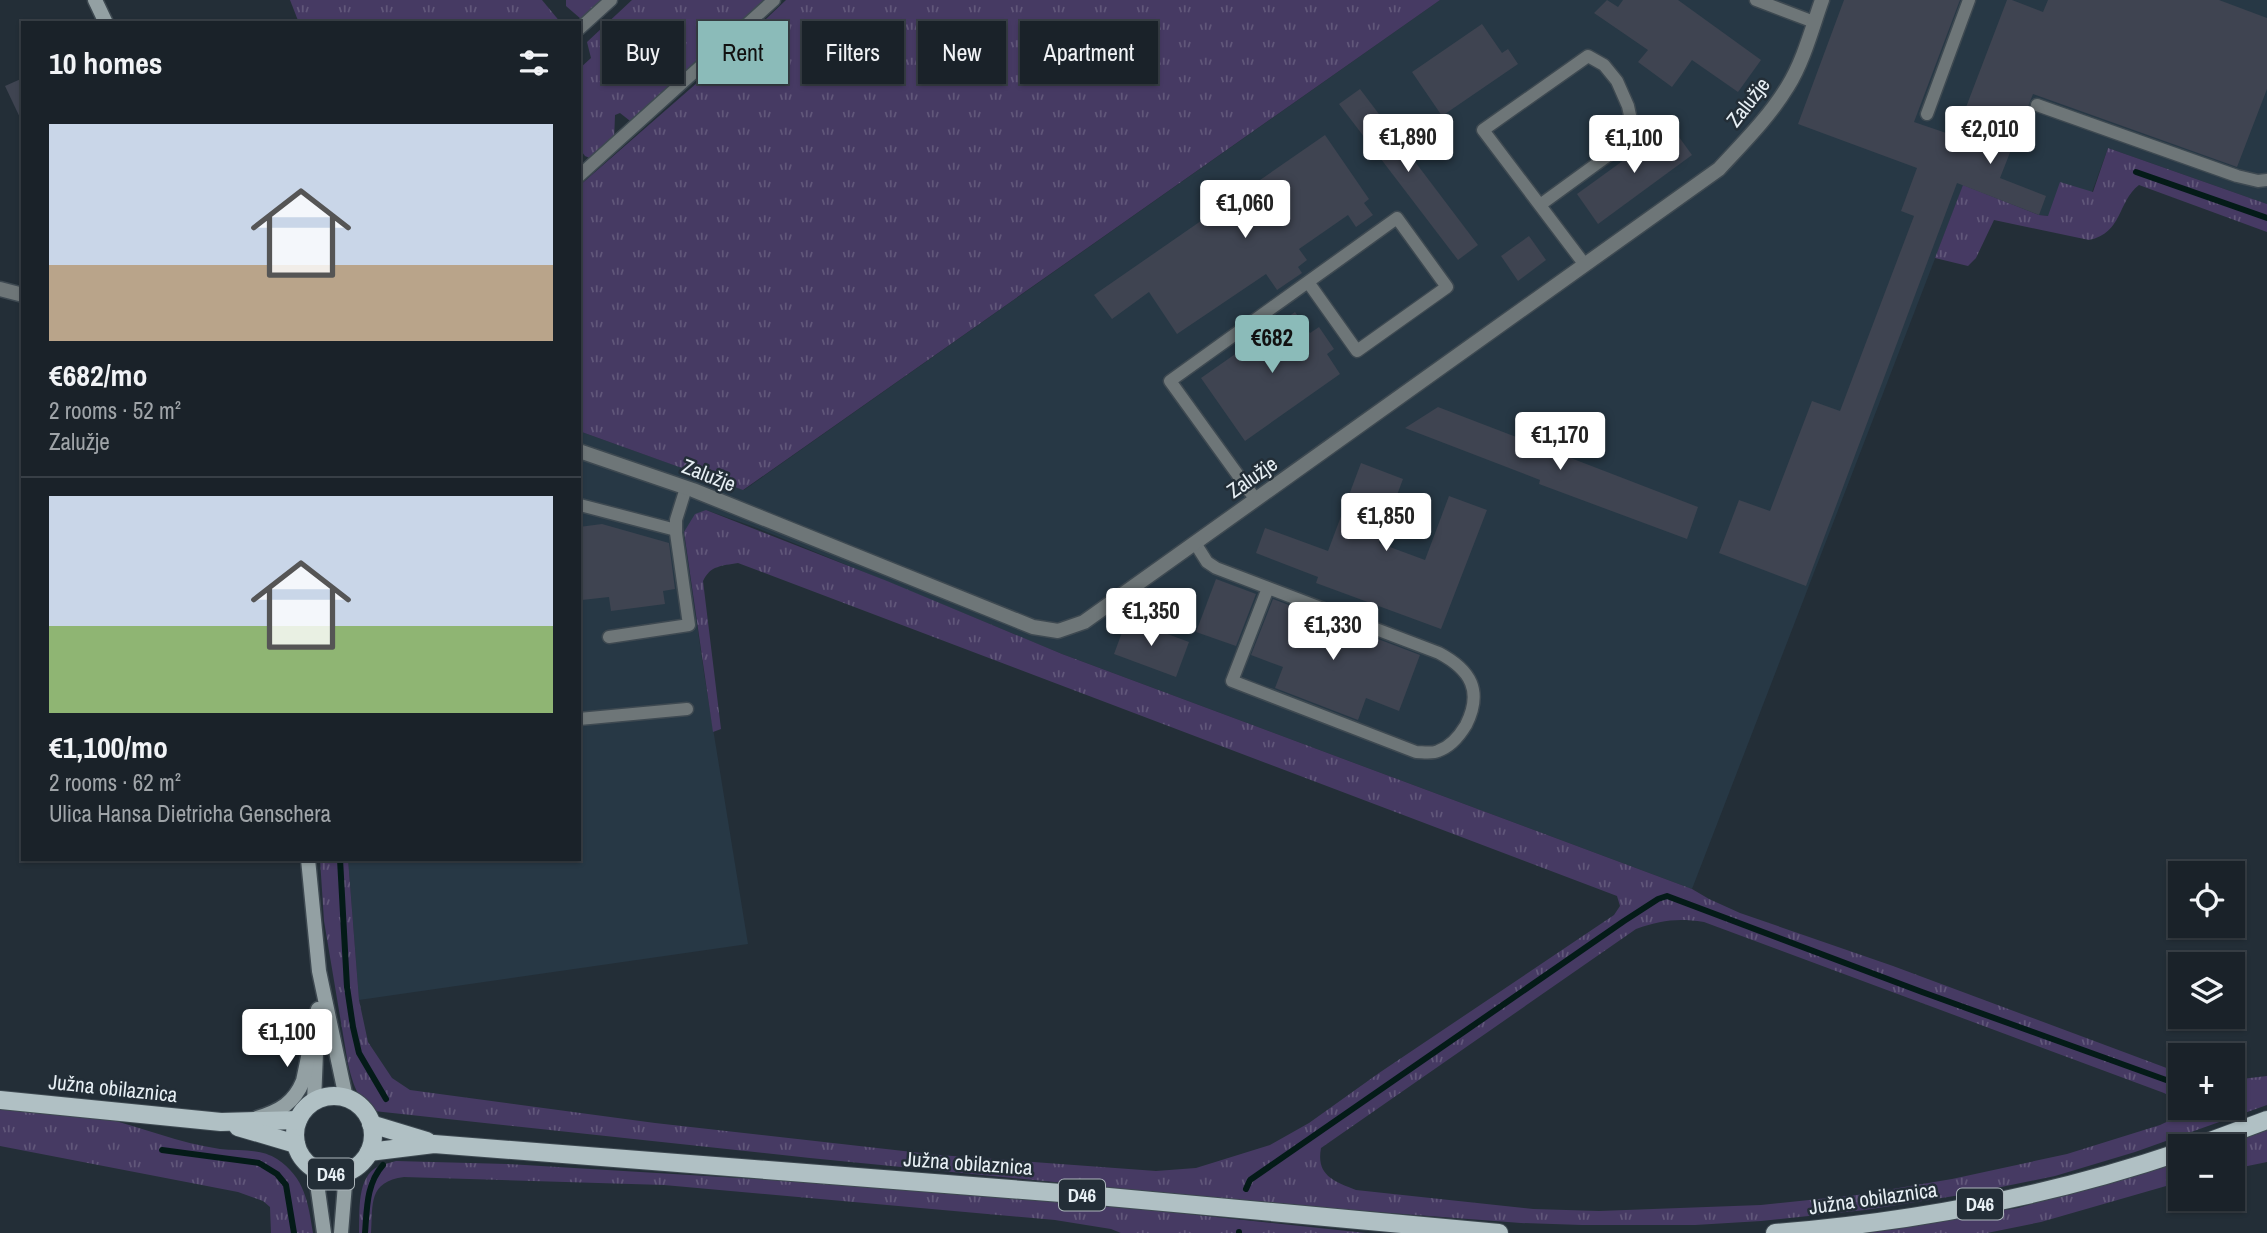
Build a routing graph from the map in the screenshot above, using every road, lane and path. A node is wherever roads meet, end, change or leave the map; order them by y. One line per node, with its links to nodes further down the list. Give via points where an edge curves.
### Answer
1 (95, 0): 7 (main road)
2 (611, 0): 9 (lane)
3 (774, 0): 12 (lane)
4 (1756, 0): 8 (lane)
5 (1822, 0): 8 (street, Zalužje)
6 (1969, 0): 11 (lane)
7 (105, 21)
8 (1814, 22): 15 (street, Zalužje, via 1789,84 1720,169)
9 (581, 27)
10 (2038, 105): 13 (lane, via 2237,176)
11 (1927, 114)
12 (581, 174)
13 (2267, 180)
14 (1540, 205): 14 (lane, via 1483,130 1588,56 1604,65 1617,81 1631,120 1628,141); 15 (lane)
15 (1585, 265): 21 (street, Zalužje)
16 (1308, 282): 16 (lane, via 1397,218 1447,287 1357,351); 21 (lane, via 1170,381)
17 (0, 289): 18 (street)
18 (21, 294)
19 (581, 452): 20 (street, Zalužje)
20 (686, 488): 23 (lane); 24 (street, Zalužje, via 1033,627 1058,631 1084,622)
21 (1256, 500): 24 (street, Zalužje)
22 (581, 505): 23 (lane)
23 (676, 530): 26 (lane, via 689,625)
24 (1195, 543): 25 (lane, via 1216,568)
25 (1268, 588): 25 (lane, via 1452,660 1473,689 1474,708 1460,735 1437,752 1416,752 1232,681)
26 (609, 637)
27 (687, 709): 28 (lane)
28 (581, 719)
29 (308, 861): 30 (main road)
30 (319, 971): 31 (main road); 32 (main road)
31 (318, 1009): 34 (main road); 38 (main road, via 299,1091 283,1108)
32 (346, 1098): 34 (main road); 39 (main road, via 362,1108)
33 (0, 1100): 37 (main road, Južna obilaznica / D46)
34 (314, 1102): 35 (main road)
35 (298, 1120): 38 (main road, Južna obilaznica / D46); 42 (main road, D46)
36 (2267, 1120): 40 (main road)
37 (221, 1122): 38 (main road, Južna obilaznica / D46); 42 (main road, Južna obilaznica / D46)
38 (245, 1122)
39 (371, 1124): 41 (main road, Južna obilaznica / D46); 43 (main road, D46)
40 (2229, 1134)
41 (434, 1143): 43 (main road, Južna obilaznica / D46); 49 (main road, Južna obilaznica / D46)
42 (296, 1144): 45 (main road, D46)
43 (369, 1152): 46 (main road, D46)
44 (2168, 1156): 50 (main road, Južna obilaznica / D46, via 2014,1198 1864,1224)
45 (315, 1169): 46 (main road, D46); 47 (main road)
46 (346, 1172): 48 (main road)
47 (324, 1233)
48 (341, 1233)
49 (1499, 1233)
50 (1775, 1233)

